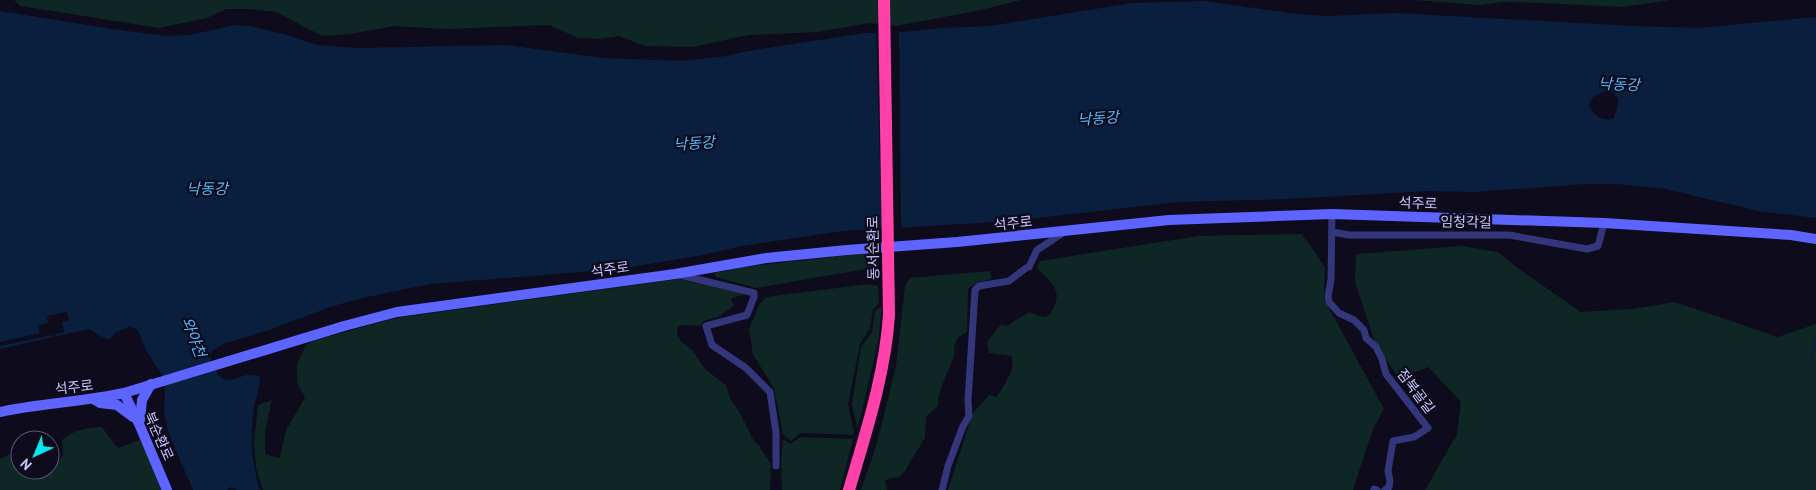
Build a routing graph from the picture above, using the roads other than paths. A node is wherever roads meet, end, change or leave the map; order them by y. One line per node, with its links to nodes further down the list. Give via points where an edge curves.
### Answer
1 (884, 0): 11 (highway, 동서순환로)
2 (890, 0): 11 (highway, 동서순환로)
3 (1332, 214): 4 (street, 석주로); 5 (street, 석주로, via 1177,219); 6 (street, 점북골길)
4 (1604, 223): 6 (street, 임청각길, via 1598,246 1587,248 1509,235 1348,235); 8 (street, 석주로)
5 (1066, 231): 10 (street, 석주로, via 766,258); 21 (street, via 1037,250 1029,268 1009,281 979,286 975,290 969,416 948,466)
6 (1332, 232): 22 (street, 점북골길, via 1329,302 1364,330 1366,338 1382,359 1386,374 1428,428 1414,437 1393,441 1388,471 1390,481)
7 (1816, 233): 8 (street)
8 (1791, 235): 9 (street, 석주로)
9 (1816, 239)
10 (674, 274): 12 (street, 석주로, via 397,312); 17 (street, via 754,293 747,315 706,326 712,345 746,368 770,392 776,432)
11 (892, 316): 19 (highway, 동서순환로, via 876,398); 20 (highway, 동서순환로, via 892,352)
12 (151, 384): 13 (street, 석주로); 16 (street, via 140,404)
13 (124, 392): 14 (street, 석주로); 16 (street, 북순환로)
14 (94, 399): 15 (street, 석주로); 16 (street, via 123,408)
15 (0, 412)
16 (140, 426): 18 (street, 북순환로)
17 (776, 466)
18 (167, 490)
19 (849, 490)
20 (857, 490)
21 (942, 490)
22 (1385, 490)

